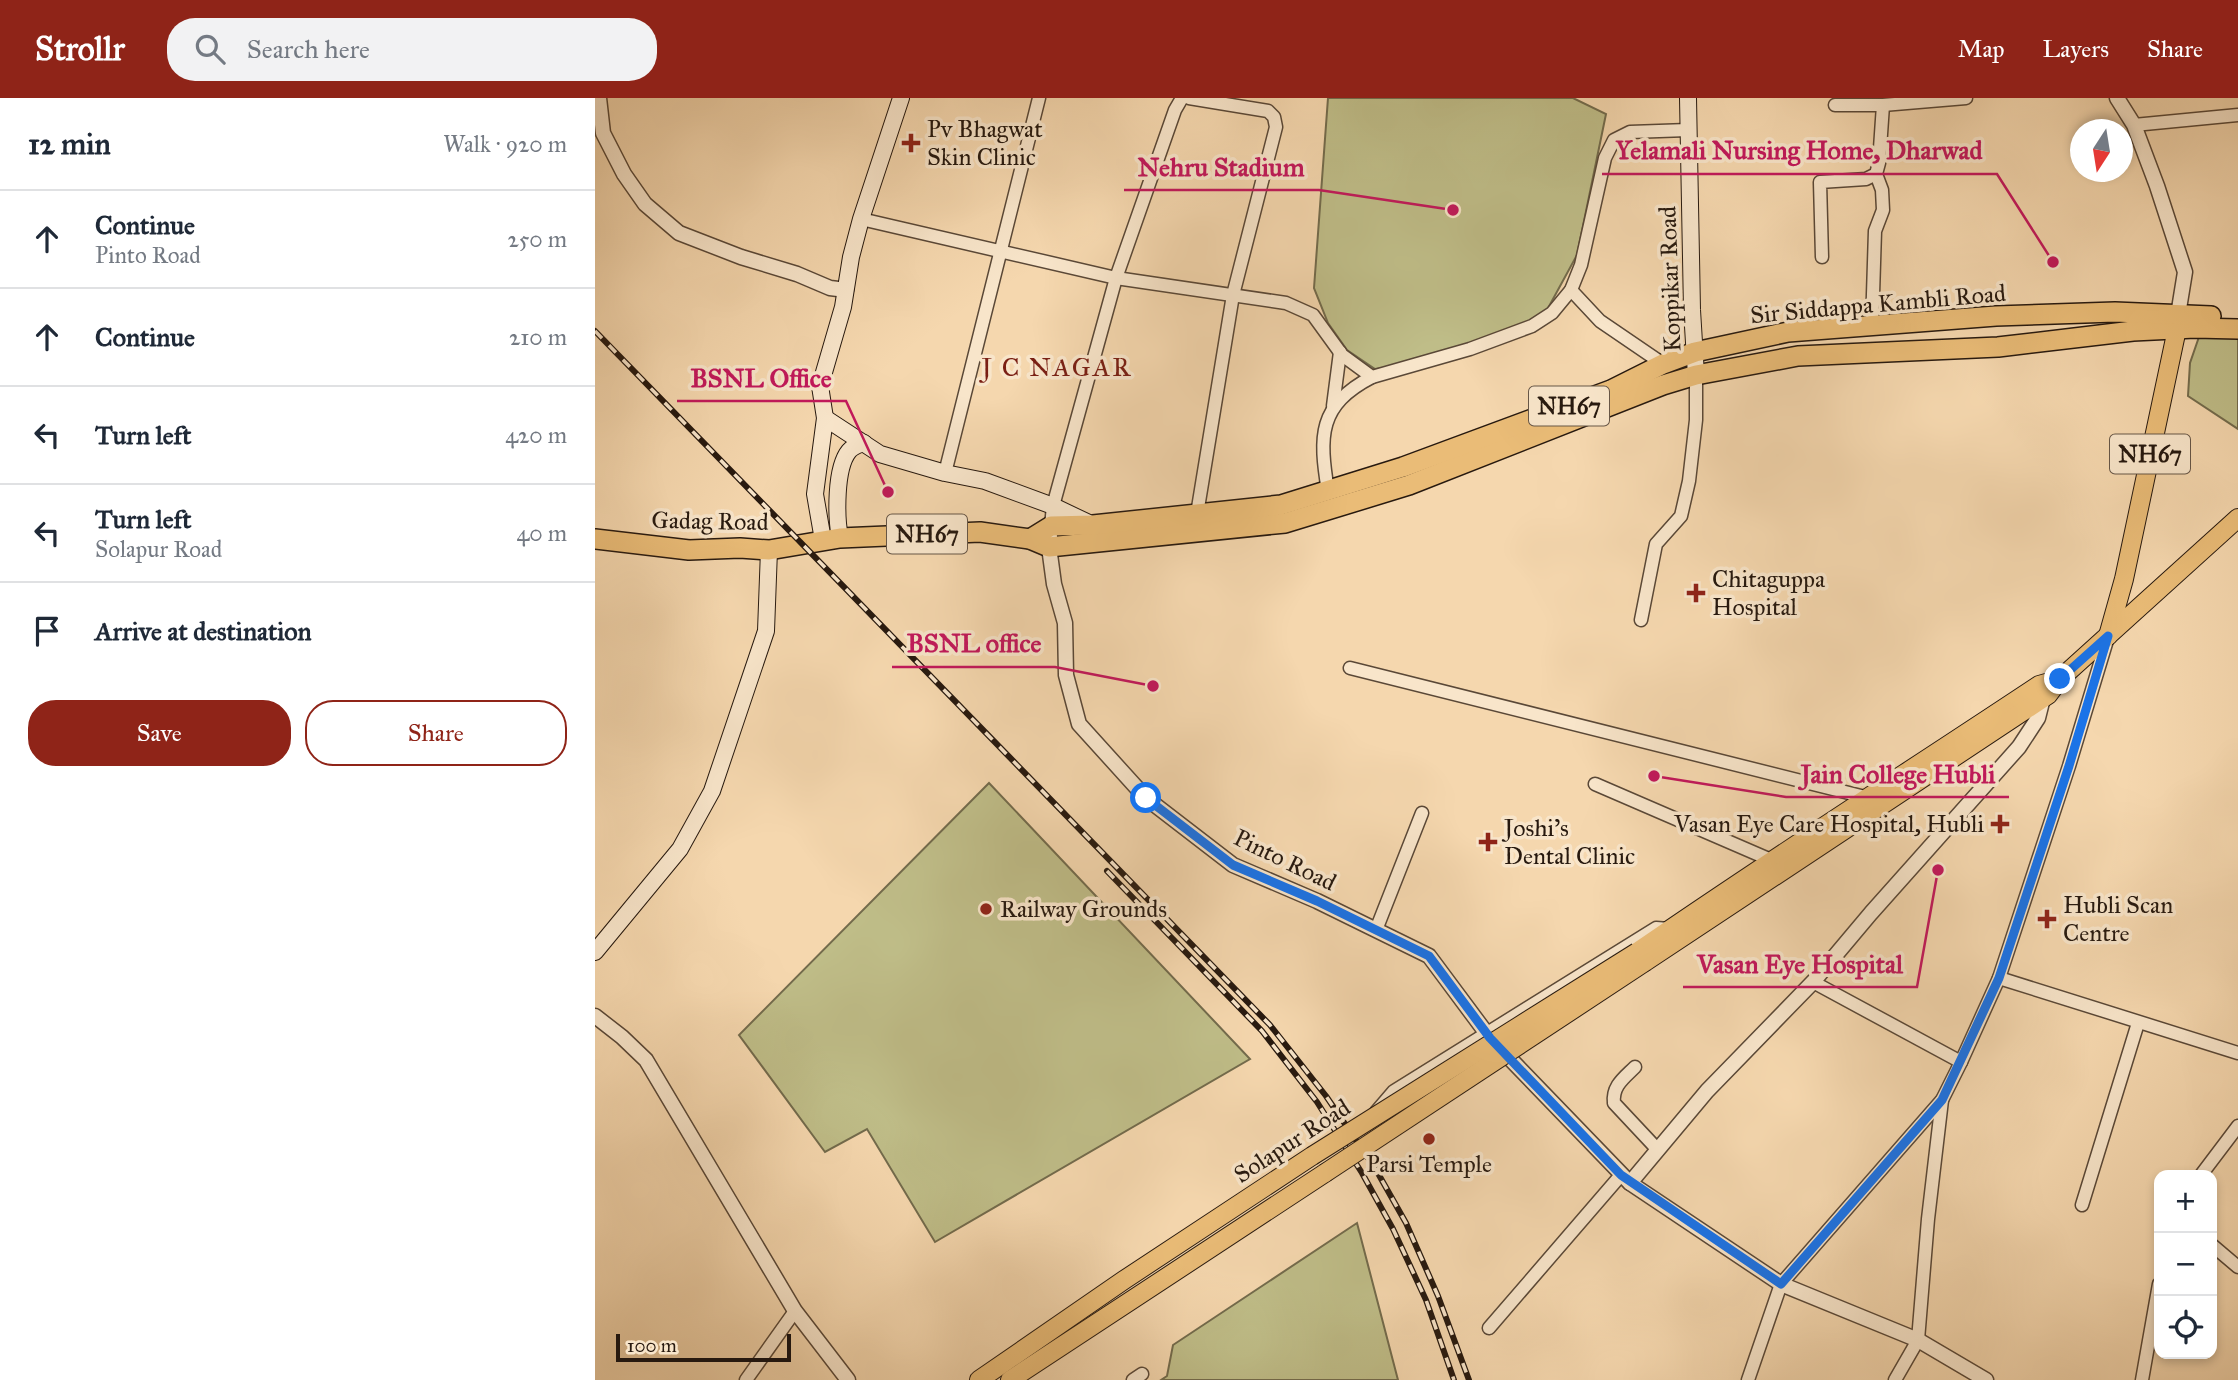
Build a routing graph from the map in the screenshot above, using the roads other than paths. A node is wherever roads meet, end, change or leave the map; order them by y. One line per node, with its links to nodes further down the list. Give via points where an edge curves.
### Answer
1 (599, 98): 19 (street, via 603,133 624,174 645,204 679,233)
2 (901, 98): 15 (main road)
3 (1039, 98): 16 (street)
4 (1182, 98): 18 (street)
5 (1189, 98): 21 (street, via 1268,111 1275,117)
6 (1688, 98): 13 (main road, Koppikar Road)
7 (1958, 98): 10 (street)
8 (2117, 98): 12 (street)
9 (1835, 105): 10 (street)
10 (1883, 105): 14 (street)
11 (2238, 115): 12 (street)
12 (2134, 125): 23 (street, via 2185,272)
13 (1688, 130): 20 (street, via 1630,132 1614,140); 27 (main road, Koppikar Road)
14 (1876, 174): 17 (street, via 1866,179 1820,182); 24 (street, via 1883,210 1872,262)
15 (861, 219): 16 (street); 19 (main road)
16 (1001, 252): 18 (street); 34 (street)
17 (1822, 257)
18 (1116, 278): 21 (street); 37 (street)
19 (846, 290): 32 (main road, via 820,386)
20 (1571, 290): 28 (street, via 1599,321); 29 (street, via 1552,313 1532,326 1471,349)
21 (1233, 295): 26 (street, via 1286,303 1313,315); 36 (street)
22 (2238, 316): 23 (highway, Sir Siddappa Kambli Road / NH67)
23 (2178, 322): 24 (highway, Sir Siddappa Kambli Road / NH67, via 2115,312); 25 (highway, NH67); 30 (highway, Sir Siddappa Kambli Road / NH67, via 1998,347 1798,356); 43 (main road, NH67)
24 (1872, 326): 27 (highway, Sir Siddappa Kambli Road / NH67, via 1788,332)
25 (2238, 330)
26 (1340, 352): 29 (street); 31 (street)
27 (1695, 352): 28 (highway, Sir Siddappa Kambli Road / NH67); 30 (main road, Koppikar Road)
28 (1663, 364): 30 (street); 35 (highway, Sir Siddappa Kambli Road / NH67, via 1611,390)
29 (1371, 377): 31 (street, via 1349,389)
30 (1690, 377): 41 (highway, Sir Siddappa Kambli Road / NH67, via 1409,485 1285,523); 45 (street, via 1696,420 1689,481 1681,516 1656,544)
31 (1333, 407): 35 (street, via 1325,429)
32 (825, 418): 33 (main road); 40 (main road, via 815,494)
33 (864, 443): 34 (main road, via 880,454); 40 (main road, via 847,453)
34 (945, 473): 37 (main road, via 985,481)
35 (1328, 491): 36 (highway, Sir Siddappa Kambli Road / NH67, via 1281,505)
36 (1197, 514): 37 (highway, Sir Siddappa Kambli Road / NH67, via 1093,525)
37 (1052, 516): 41 (highway)
38 (2238, 518): 44 (main road)
39 (595, 539): 42 (highway, Gadag Road / NH67, via 689,550)
40 (831, 539): 41 (highway, NH67, via 980,531); 42 (highway, Gadag Road / NH67)
41 (1040, 543): 54 (street, Pinto Road, via 1065,623 1066,675 1079,724 1146,798 1233,865)
42 (769, 550): 56 (main road, via 766,631 712,791 680,849)
43 (2124, 579): 44 (main road, via 2128,590 2137,595); 46 (main road)
44 (2160, 587): 46 (main road)
45 (1641, 621)
46 (2108, 636): 48 (main road); 58 (street)
47 (1350, 668): 51 (street)
48 (2060, 679): 49 (main road); 51 (main road, via 2039,685)
49 (2043, 698): 55 (main road); 59 (street, via 2038,718 2019,747)
50 (1595, 784): 53 (street)
51 (1869, 797): 53 (main road)
52 (1422, 813): 54 (street)
53 (1771, 860): 55 (main road)
54 (1376, 930): 62 (street, Pinto Road, via 1429,956)
55 (1672, 935): 57 (main road); 62 (street, via 1656,928); 64 (street, via 1672,952 1662,961)
56 (595, 952)
57 (1641, 957): 68 (main road, Solapur Road, bridge); 70 (main road, Solapur Road, bridge)
58 (1999, 978): 61 (street); 65 (street)
59 (1813, 982): 65 (street); 71 (street, via 1707,1091)
60 (595, 1016): 79 (street, via 646,1060)
61 (2138, 1023): 63 (street); 74 (street)
62 (1487, 1034): 64 (street, Pinto Road); 68 (street, via 1394,1091)
63 (2238, 1053)
64 (1505, 1054): 70 (street, via 1398,1134); 73 (street, Pinto Road)
65 (1961, 1062): 67 (street)
66 (1635, 1067): 71 (street, via 1616,1087 1613,1103)
67 (1942, 1100): 77 (street); 81 (street)
68 (1372, 1118): 84 (main road, Solapur Road, bridge)
69 (2238, 1126): 72 (street)
70 (1379, 1137): 85 (main road, Solapur Road, bridge)
71 (1658, 1150): 73 (street)
72 (2205, 1170)
73 (1626, 1179): 77 (street, Pinto Road); 80 (street)
74 (2082, 1205)
75 (2217, 1249): 76 (street)
76 (2238, 1267)
77 (1781, 1284): 81 (street, Pinto Road); 86 (street)
78 (2157, 1296): 89 (street)
79 (795, 1311): 82 (street); 83 (street)
80 (1489, 1328)
81 (1918, 1339): 87 (street); 88 (street, Pinto Road)
82 (746, 1380)
83 (848, 1380)
84 (979, 1380)
85 (1010, 1380)
86 (1748, 1380)
87 (1895, 1380)
88 (1986, 1380)
89 (2142, 1380)

